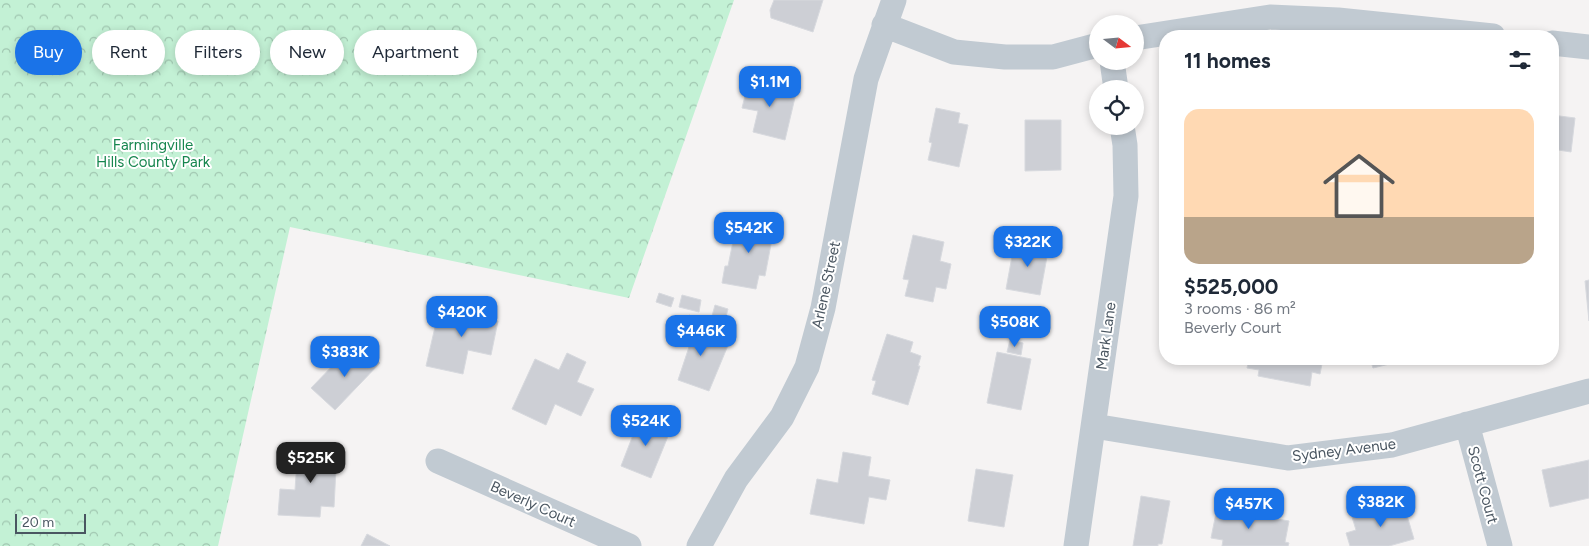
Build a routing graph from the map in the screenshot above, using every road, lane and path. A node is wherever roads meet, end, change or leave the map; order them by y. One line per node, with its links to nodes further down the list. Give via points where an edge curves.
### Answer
1 (894, 0): 2 (street, Arlene Street)
2 (884, 25): 8 (street, via 954,52 1005,58 1053,57); 16 (street, Arlene Street, via 866,79 824,308 807,367 782,417 736,479)
3 (1186, 30): 4 (street, via 1270,17)
4 (1435, 30)
5 (1159, 34): 6 (street)
6 (1144, 37)
7 (1559, 44): 9 (street)
8 (1089, 47)
9 (1589, 48)
10 (1123, 135): 13 (street, Mark Lane, via 1126,196)
11 (1589, 391): 12 (street, Sydney Avenue)
12 (1467, 424): 13 (street, Sydney Avenue, via 1392,445 1288,458); 18 (street, Scott Court)
13 (1094, 426): 17 (street, Mark Lane)
14 (438, 461): 15 (street, Beverly Court)
15 (629, 546)
16 (699, 546)
17 (1076, 546)
18 (1500, 546)

